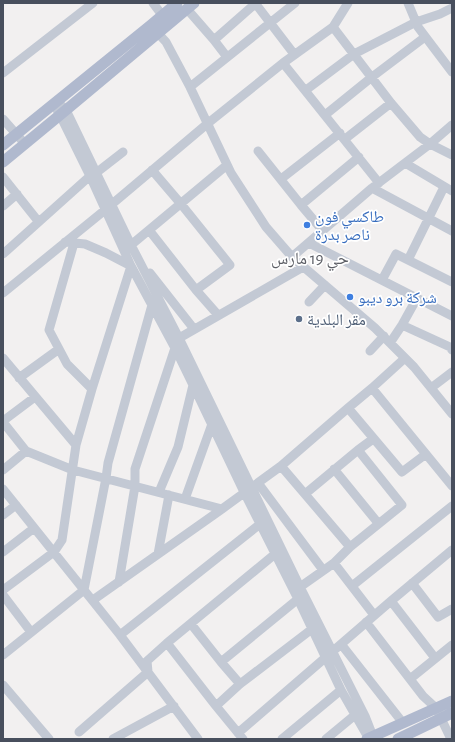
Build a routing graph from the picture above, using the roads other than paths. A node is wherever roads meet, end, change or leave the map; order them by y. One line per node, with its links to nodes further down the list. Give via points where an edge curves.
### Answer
1 (93, 3): 22 (street)
2 (153, 3): 10 (street)
3 (177, 3): 10 (main road)
4 (255, 3): 12 (street); 16 (street)
5 (295, 3): 12 (street)
6 (348, 3): 13 (street)
7 (408, 3): 11 (street)
8 (190, 6): 14 (main road); 16 (street)
9 (452, 8): 11 (street)
10 (162, 16): 14 (main road)
11 (416, 22): 15 (street); 18 (street)
12 (270, 23): 17 (street); 19 (street)
13 (333, 27): 17 (street); 18 (street)
14 (154, 29): 24 (street, via 166,42); 26 (main road); 28 (main road)
15 (425, 37): 21 (street); 23 (street)
16 (214, 40): 19 (street)
17 (294, 54): 20 (street)
18 (354, 54): 23 (street); 25 (street)
19 (227, 57): 24 (street)
20 (283, 63): 25 (street); 31 (street)
21 (452, 72)
22 (3, 73)
23 (372, 77): 27 (street); 29 (street)
24 (190, 87): 31 (street)
25 (306, 90): 29 (street)
26 (55, 102): 28 (street); 33 (main road)
27 (391, 103): 34 (street); 36 (street, via 420,137)
28 (63, 113): 35 (main road); 46 (street)
29 (325, 115): 34 (street)
30 (3, 119): 33 (street)
31 (207, 124): 44 (street); 45 (street)
32 (452, 125): 36 (street)
33 (16, 134): 35 (street); 37 (main road)
34 (342, 136): 41 (street); 48 (street)
35 (25, 144): 42 (main road)
36 (430, 144): 40 (street); 43 (street)
37 (3, 145)
38 (258, 151): 48 (street)
39 (123, 152): 46 (street)
40 (452, 155)
41 (359, 158): 49 (street); 53 (street)
42 (3, 162)
43 (405, 163): 49 (street); 50 (street)
44 (227, 165): 52 (street); 66 (street, via 266,227)
45 (152, 170): 52 (street); 55 (street)
46 (93, 175): 55 (street); 57 (street)
47 (3, 177): 51 (street)
48 (281, 179): 53 (street)
49 (376, 185): 56 (street); 59 (street)
50 (448, 189): 56 (street)
51 (17, 194): 54 (street); 57 (street)
52 (181, 204): 58 (street); 73 (street, via 230,265)
53 (301, 205): 59 (street)
54 (3, 206)
55 (108, 208): 61 (street); 63 (street); 68 (street)
56 (429, 219): 60 (street); 67 (street)
57 (38, 221): 64 (street)
58 (149, 230): 63 (street); 73 (street)
59 (323, 231): 62 (street)
60 (452, 231)
61 (70, 243): 68 (street, via 85,244); 74 (street); 84 (street, via 49,330)
62 (309, 243): 66 (street); 70 (street)
63 (131, 245): 65 (street)
64 (3, 254)
65 (137, 256): 81 (street); 83 (street)
66 (292, 257): 69 (street)
67 (408, 260): 70 (street, via 396,254); 71 (street)
68 (131, 266): 77 (street); 94 (street)
69 (303, 267): 72 (street); 78 (street)
70 (382, 280): 75 (street)
71 (452, 282)
72 (325, 285): 76 (street); 82 (street)
73 (196, 290): 78 (street)
74 (3, 293)
75 (417, 298): 79 (street); 80 (street)
76 (309, 302)
77 (152, 305): 83 (street); 109 (street)
78 (218, 315): 81 (street)
79 (452, 316)
80 (402, 325): 82 (street); 85 (street)
81 (194, 329): 83 (street)
82 (387, 340): 86 (street); 88 (street)
83 (175, 342): 91 (street); 110 (street, via 135,469); 112 (street)
84 (59, 349): 90 (street); 94 (street, via 67,364)
85 (452, 350)
86 (370, 351)
87 (3, 358): 90 (street)
88 (405, 358): 92 (street); 93 (street)
89 (452, 372): 93 (street)
90 (19, 378): 95 (street)
91 (193, 385): 99 (street); 114 (street, via 178,447)
92 (372, 388): 96 (street); 104 (street)
93 (431, 388): 97 (street)
94 (92, 389): 101 (street)
95 (35, 397): 98 (street); 101 (street)
96 (348, 408): 100 (street); 105 (street)
97 (452, 414)
98 (3, 422): 103 (street)
99 (212, 424): 112 (street); 117 (street)
100 (373, 439): 102 (street); 104 (street, via 402,472)
101 (76, 445): 108 (street)
102 (358, 450): 106 (street); 122 (street, via 402,505)
103 (26, 451): 107 (street); 108 (street)
104 (426, 454): 111 (street)
105 (281, 466): 112 (street); 115 (street)
106 (334, 469): 115 (street); 122 (street)
107 (3, 470)
108 (73, 470): 109 (street); 128 (street, via 62,540)
109 (106, 478): 110 (street); 138 (street)
110 (135, 486): 114 (street); 133 (street)
111 (452, 486)
112 (251, 488): 120 (street); 123 (street); 132 (street); 136 (street)
113 (3, 489): 118 (street)
114 (159, 492): 116 (street)
115 (305, 494): 125 (street)
116 (169, 495): 117 (street); 129 (street)
117 (185, 499): 120 (street)
118 (16, 505): 121 (street); 124 (street)
119 (452, 506): 135 (street)
120 (222, 509): 129 (street)
121 (3, 515)
122 (378, 523): 125 (street)
123 (260, 524): 130 (street); 149 (street)
124 (34, 528): 127 (street); 128 (street)
125 (350, 547): 131 (street)
126 (452, 550): 134 (street)
127 (3, 552)
128 (54, 552): 137 (street); 138 (street)
129 (158, 554): 133 (street)
130 (276, 554): 140 (street); 146 (street)
131 (334, 563): 132 (street); 135 (street)
132 (323, 570): 136 (street)
133 (119, 582): 141 (street)
134 (412, 583): 142 (street); 143 (street, via 438,617)
135 (352, 586): 144 (street)
136 (300, 587): 153 (street)
137 (3, 590)
138 (84, 590): 141 (street); 148 (street)
139 (3, 595): 148 (street)
140 (298, 599): 147 (street); 157 (street)
141 (93, 600): 149 (street)
142 (391, 601): 144 (street); 156 (street)
143 (452, 609)
144 (374, 615): 145 (street)
145 (366, 622): 151 (street); 159 (street)
146 (191, 624): 150 (street); 157 (street)
147 (312, 628): 155 (street); 160 (street)
148 (31, 632): 154 (street)
149 (120, 635): 158 (street)
150 (168, 643): 158 (street, via 147,661); 165 (street)
151 (341, 644): 153 (street); 170 (street)
152 (452, 645): 156 (street)
153 (332, 651): 155 (street); 173 (street, via 365,716)
154 (3, 655)
155 (325, 658): 162 (street); 172 (street)
156 (435, 658): 159 (street)
157 (221, 662): 160 (street)
158 (148, 672): 164 (street); 171 (street)
159 (410, 679): 166 (street, via 422,696)
160 (240, 684): 165 (street)
161 (3, 685): 174 (street)
162 (341, 690): 168 (street); 177 (street)
163 (452, 701): 166 (main road)
164 (174, 706): 175 (street); 176 (street)
165 (216, 706): 172 (street)
166 (436, 708): 169 (street); 170 (main road)
167 (452, 714): 169 (main road)
168 (355, 715): 173 (street); 178 (street)
169 (441, 719): 179 (main road); 180 (street)
170 (403, 723): 173 (main road)
171 (80, 732)
172 (240, 736)
173 (371, 738)
174 (49, 739)
175 (112, 739)
176 (198, 739)
177 (282, 739)
178 (326, 739)
179 (398, 739)
180 (451, 739)

